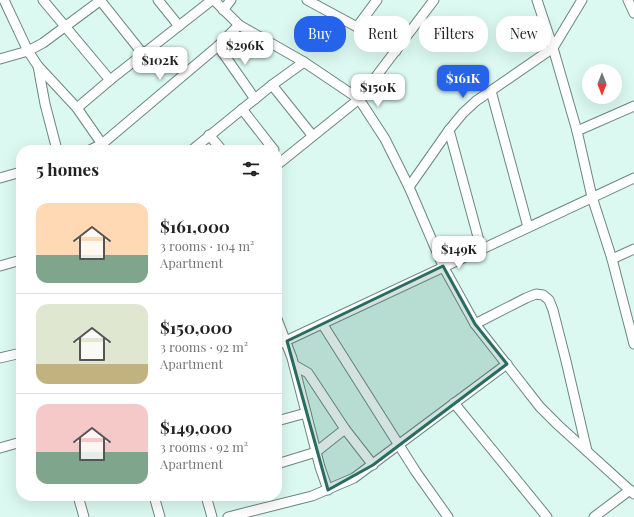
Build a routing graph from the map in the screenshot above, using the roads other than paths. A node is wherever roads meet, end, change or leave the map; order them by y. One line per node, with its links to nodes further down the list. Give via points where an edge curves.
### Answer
1 (4, 0): 23 (street)
2 (43, 0): 19 (street)
3 (158, 0): 18 (street)
4 (213, 0): 13 (street); 18 (street)
5 (231, 0): 13 (street)
6 (307, 0): 17 (street)
7 (377, 0): 15 (street)
8 (434, 0): 20 (street)
9 (537, 0): 22 (street)
10 (582, 0): 22 (street)
11 (628, 0): 14 (street)
12 (96, 1): 19 (street); 25 (street)
13 (223, 10): 16 (street)
14 (634, 13)
15 (365, 16)
16 (239, 25): 21 (street); 27 (street)
17 (354, 25)
18 (179, 26): 25 (street)
19 (66, 27): 23 (street); 29 (street)
20 (411, 31)
21 (218, 46): 32 (street); 43 (street)
22 (554, 48): 31 (street); 38 (street)
23 (28, 51): 26 (street); 28 (street)
24 (395, 52): 33 (street)
25 (143, 54): 29 (street)
26 (0, 59)
27 (304, 62): 30 (street); 33 (street)
28 (38, 66): 35 (street); 41 (street, via 44,104)
29 (110, 80): 35 (street)
30 (272, 85): 32 (street); 40 (street)
31 (491, 91): 37 (street, via 476,101); 53 (street)
32 (255, 99): 36 (street)
33 (359, 99): 40 (street); 51 (street, via 385,139)
34 (634, 106): 38 (street)
35 (77, 108): 42 (street)
36 (242, 109): 39 (street); 46 (street)
37 (449, 130): 51 (street); 54 (street)
38 (577, 130): 52 (street)
39 (209, 135): 44 (street); 45 (street)
40 (312, 135): 47 (street)
41 (56, 145)
42 (102, 145)
43 (105, 145)
44 (198, 145)
45 (218, 145)
46 (270, 145)
47 (282, 158)
48 (16, 173): 49 (street)
49 (0, 178)
50 (634, 178): 52 (street)
51 (409, 187): 59 (street)
52 (592, 197): 53 (street); 56 (street)
53 (528, 227): 54 (street)
54 (481, 248): 59 (street)
55 (634, 249): 56 (street)
56 (612, 259): 65 (street)
57 (16, 261): 58 (street)
58 (0, 266)
59 (443, 266): 60 (street); 61 (street)
60 (475, 324): 68 (street); 78 (street, via 536,294 543,295 548,300 553,310)
61 (323, 325): 63 (street); 75 (street)
62 (282, 330): 63 (street)
63 (287, 341): 64 (street); 69 (street)
64 (282, 343)
65 (634, 344)
66 (16, 354): 67 (street)
67 (0, 358)
68 (507, 364): 70 (street); 78 (street, via 540,407)
69 (294, 365): 71 (street); 73 (street, via 308,373)
70 (454, 403): 75 (street); 91 (street)
71 (306, 413): 72 (street); 77 (street)
72 (282, 420)
73 (345, 429): 77 (street); 80 (street)
74 (16, 443): 76 (street)
75 (400, 444): 80 (street); 90 (street, via 416,472)
76 (0, 448)
77 (316, 452): 79 (street); 81 (street)
78 (587, 452): 82 (street)
79 (282, 462)
80 (373, 465): 81 (street, via 354,478)
81 (328, 490): 89 (street)
82 (632, 492): 92 (street)
83 (79, 501): 86 (street)
84 (155, 501): 87 (street)
85 (207, 501): 88 (street)
86 (84, 517)
87 (160, 517)
88 (212, 517)
89 (228, 517)
90 (448, 517)
91 (547, 517)
92 (594, 517)

